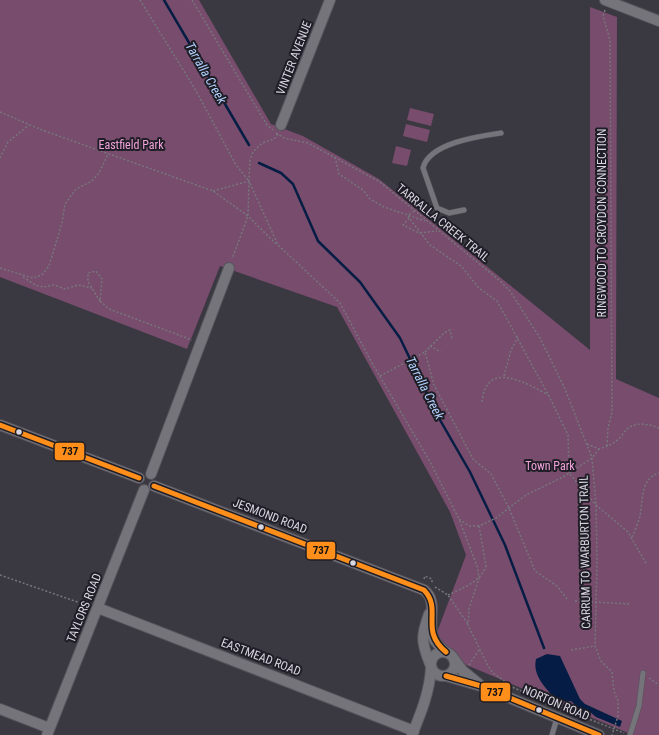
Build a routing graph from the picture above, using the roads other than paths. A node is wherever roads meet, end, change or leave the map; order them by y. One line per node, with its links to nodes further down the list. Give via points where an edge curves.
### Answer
1 (330, 0): 4 (street, VINTER AVENUE)
2 (606, 1): 3 (street)
3 (659, 21)
4 (280, 130)
5 (501, 133): 6 (lane, via 479,136 450,145 435,152 424,163 423,168 437,208 449,213)
6 (464, 210)
7 (229, 268): 9 (street)
8 (0, 425): 10 (street)
9 (151, 474): 10 (street); 11 (street)
10 (139, 478): 12 (street, via 139,485)
11 (154, 486): 12 (street); 14 (street, JESMOND ROAD, via 421,589 428,593)
12 (144, 490): 13 (street, TAYLORS ROAD)
13 (98, 608): 23 (street, TAYLORS ROAD); 24 (street, EASTMEAD ROAD)
14 (431, 609): 15 (street, via 431,632 434,640); 16 (street, via 422,641)
15 (450, 655): 16 (street, via 436,654); 18 (street, via 453,671); 19 (street, NORTON ROAD)
16 (430, 665): 18 (street, via 434,673); 21 (street)
17 (643, 673): 27 (lane, via 639,706)
18 (445, 676): 19 (street, NORTON ROAD); 21 (street, via 434,687)
19 (481, 686): 22 (street, NORTON ROAD)
20 (0, 709): 23 (street)
21 (422, 709): 24 (street)
22 (557, 718): 25 (lane); 26 (street, NORTON ROAD)
23 (48, 732)
24 (413, 733)
25 (552, 735)
26 (599, 735)
27 (630, 735)

